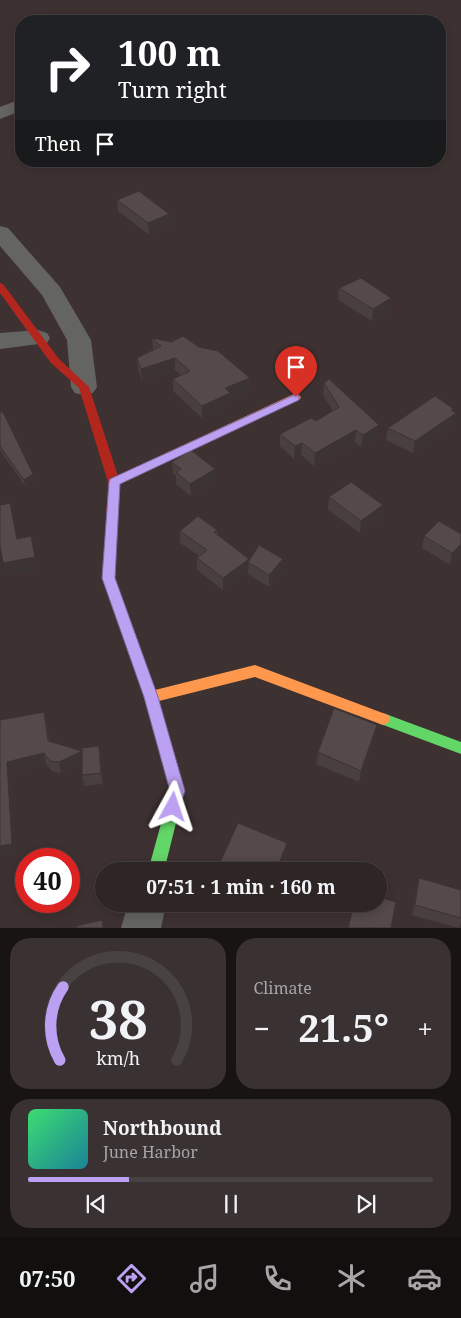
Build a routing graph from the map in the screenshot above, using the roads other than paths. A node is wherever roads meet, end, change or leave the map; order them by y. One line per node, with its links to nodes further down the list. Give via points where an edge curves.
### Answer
1 (15, 108): 2 (street)
2 (0, 113)
3 (0, 234): 7 (street, via 52,292 79,340)
4 (0, 286): 5 (street)
5 (38, 338): 6 (street); 7 (street, via 56,361)
6 (0, 340)
7 (84, 387): 9 (street)
8 (296, 397): 9 (street)
9 (114, 482): 10 (street, via 109,578)
10 (151, 697): 11 (street, via 255,671); 12 (street, via 177,791)
11 (461, 748)
12 (158, 862)
13 (145, 912): 14 (street)
14 (141, 928)

